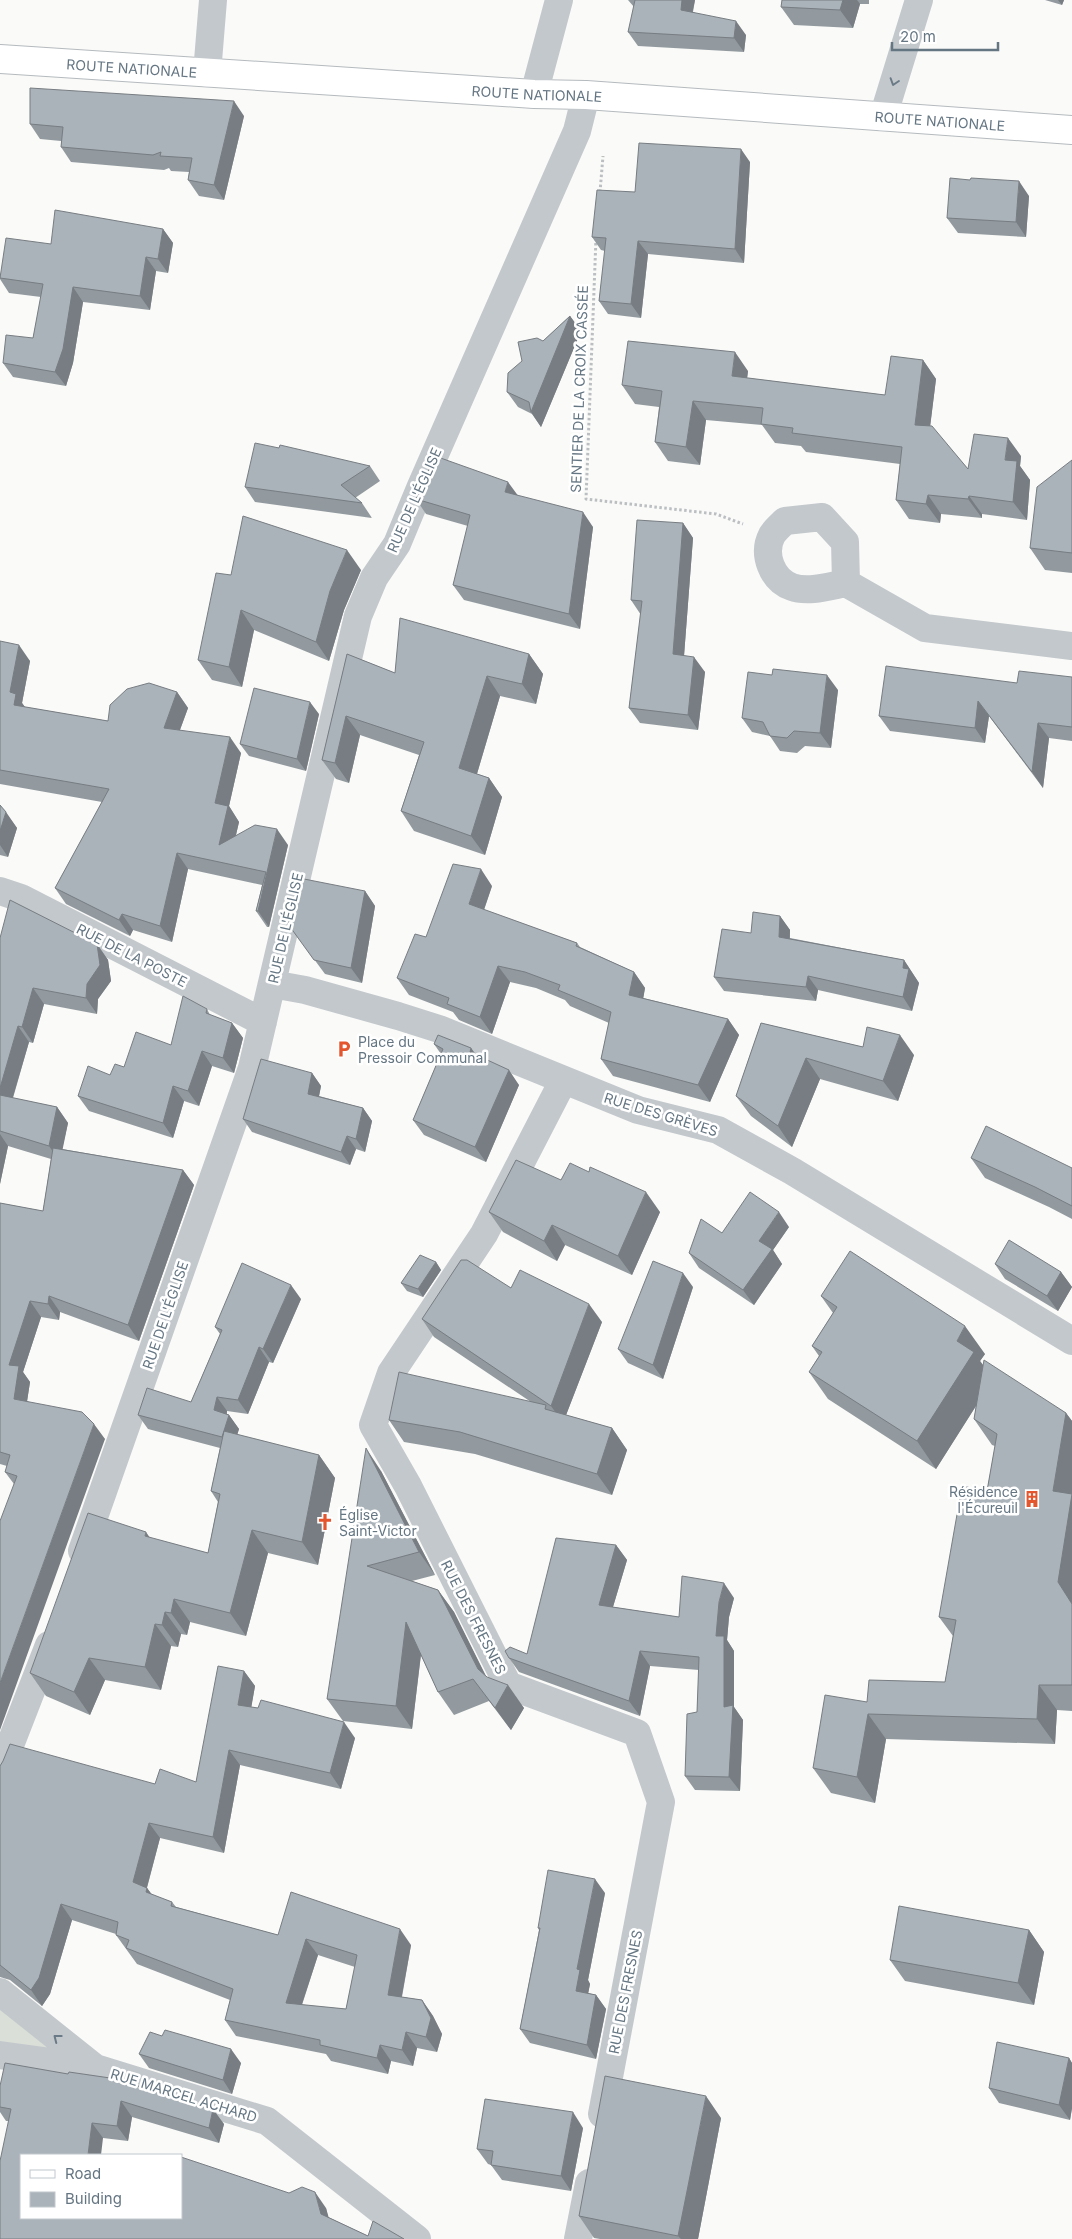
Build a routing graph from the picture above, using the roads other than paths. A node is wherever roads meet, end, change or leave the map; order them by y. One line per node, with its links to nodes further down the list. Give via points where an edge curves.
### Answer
1 (213, 0): 5 (street)
2 (559, 0): 6 (street)
3 (919, 0): 8 (street, one-way to 8)
4 (0, 59): 5 (main road, ROUTE NATIONALE)
5 (208, 73): 6 (main road, ROUTE NATIONALE)
6 (534, 94): 7 (main road, ROUTE NATIONALE)
7 (586, 95): 8 (main road, ROUTE NATIONALE); 13 (street, RUE DE L'ÉGLISE, via 578,131 397,544 374,578 358,616)
8 (883, 118): 9 (main road, ROUTE NATIONALE)
9 (1072, 130)
10 (846, 583): 10 (street, via 845,542 822,517 786,521 772,535 767,558 778,578 800,588 815,589); 11 (street, via 925,628)
11 (1072, 646)
12 (0, 891): 14 (street, RUE DE LA POSTE, via 21,898)
13 (272, 984): 14 (street, RUE DE L'ÉGLISE); 15 (street, RUE DES GRÈVES, via 305,990 439,1029)
14 (263, 1022): 17 (street, RUE DE L'ÉGLISE, via 252,1068)
15 (563, 1081): 16 (street, RUE DES GRÈVES, via 638,1110 718,1130 792,1171); 24 (street, RUE DES FRESNES, via 484,1234 392,1373 373,1425 408,1486 508,1685 637,1733 661,1802)
16 (1072, 1341)
17 (74, 1573)
18 (59, 1618): 19 (street)
19 (0, 1771)
20 (0, 1992): 22 (street, one-way to 20)
21 (0, 2055): 22 (street, RUE MARCEL ACHARD)
22 (95, 2068): 23 (street, RUE MARCEL ACHARD, via 267,2121)
23 (417, 2239)
24 (578, 2239)

